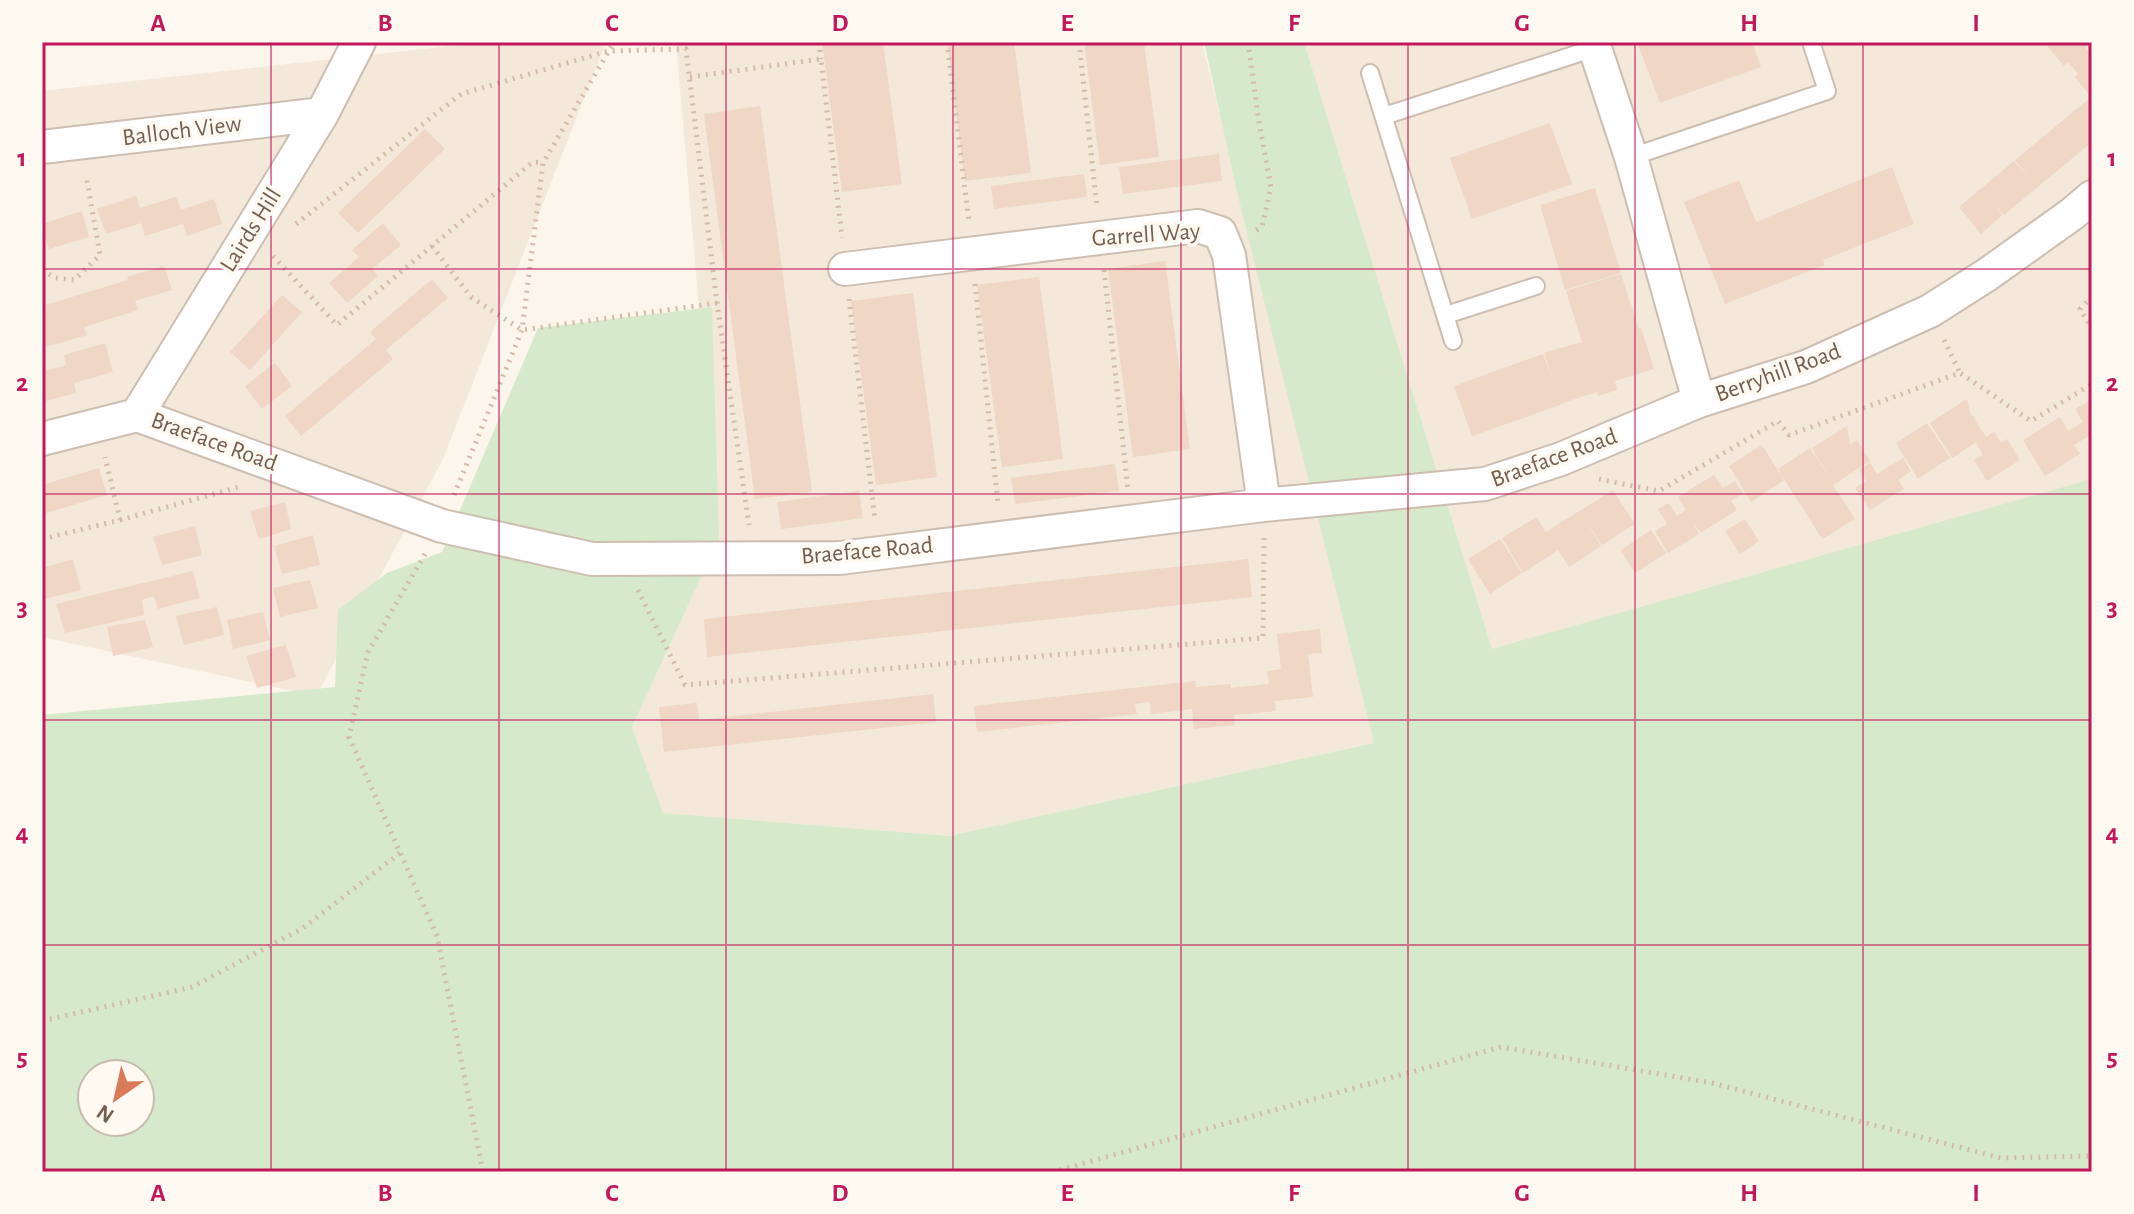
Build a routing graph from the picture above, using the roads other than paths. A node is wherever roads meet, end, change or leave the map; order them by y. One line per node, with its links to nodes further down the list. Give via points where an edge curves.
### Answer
1 (359, 42): 5 (street, Lairds Hill)
2 (1811, 42): 8 (lane, via 1827,91)
3 (1594, 45): 6 (lane); 8 (street, Berryhill Road)
4 (1370, 73): 6 (lane)
5 (322, 114): 7 (street, Balloch View); 15 (street, Lairds Hill)
6 (1384, 116): 12 (lane)
7 (42, 147)
8 (1631, 157): 14 (street, Berryhill Road)
9 (2092, 197): 14 (street, Berryhill Road, via 1930,311 1806,367)
10 (845, 269): 17 (street, Garrell Way, via 1198,226 1220,233 1229,255)
11 (1536, 286): 12 (lane)
12 (1446, 315): 13 (lane)
13 (1453, 341)
14 (1699, 401): 17 (street, Braeface Road, via 1561,459 1485,484)
15 (137, 415): 16 (street, Braeface Road); 17 (street, Braeface Road, via 442,526 592,559 840,558)
16 (42, 439)
17 (1264, 505)

